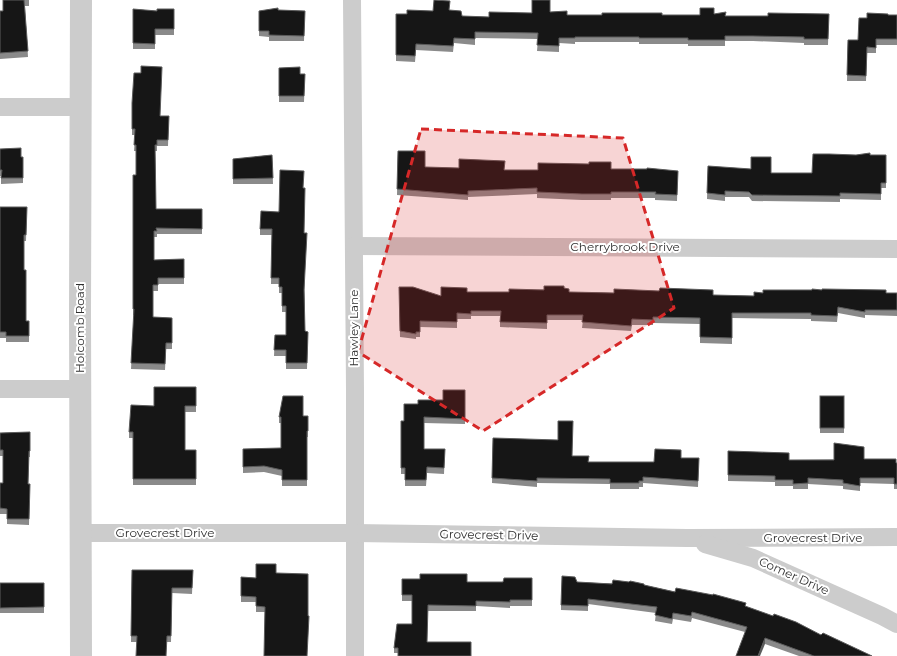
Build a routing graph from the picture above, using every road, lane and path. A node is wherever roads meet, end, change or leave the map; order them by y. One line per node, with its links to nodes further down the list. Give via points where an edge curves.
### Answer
1 (81, 0): 4 (street, Holcomb Road)
2 (352, 0): 5 (street, Hawley Lane)
3 (0, 107): 4 (street)
4 (80, 107): 8 (street, Holcomb Road)
5 (354, 246): 6 (street, Cherrybrook Drive); 10 (street, Hawley Lane)
6 (897, 249)
7 (0, 389): 8 (street)
8 (80, 389): 9 (street, Holcomb Road)
9 (81, 533): 10 (street, Grovecrest Drive); 14 (street, Holcomb Road)
10 (355, 533): 12 (street, Grovecrest Drive); 15 (street, Hawley Lane)
11 (897, 537): 12 (street, Grovecrest Drive)
12 (687, 538): 13 (street, Comer Drive, via 753,558)
13 (897, 624)
14 (81, 656)
15 (355, 656)

